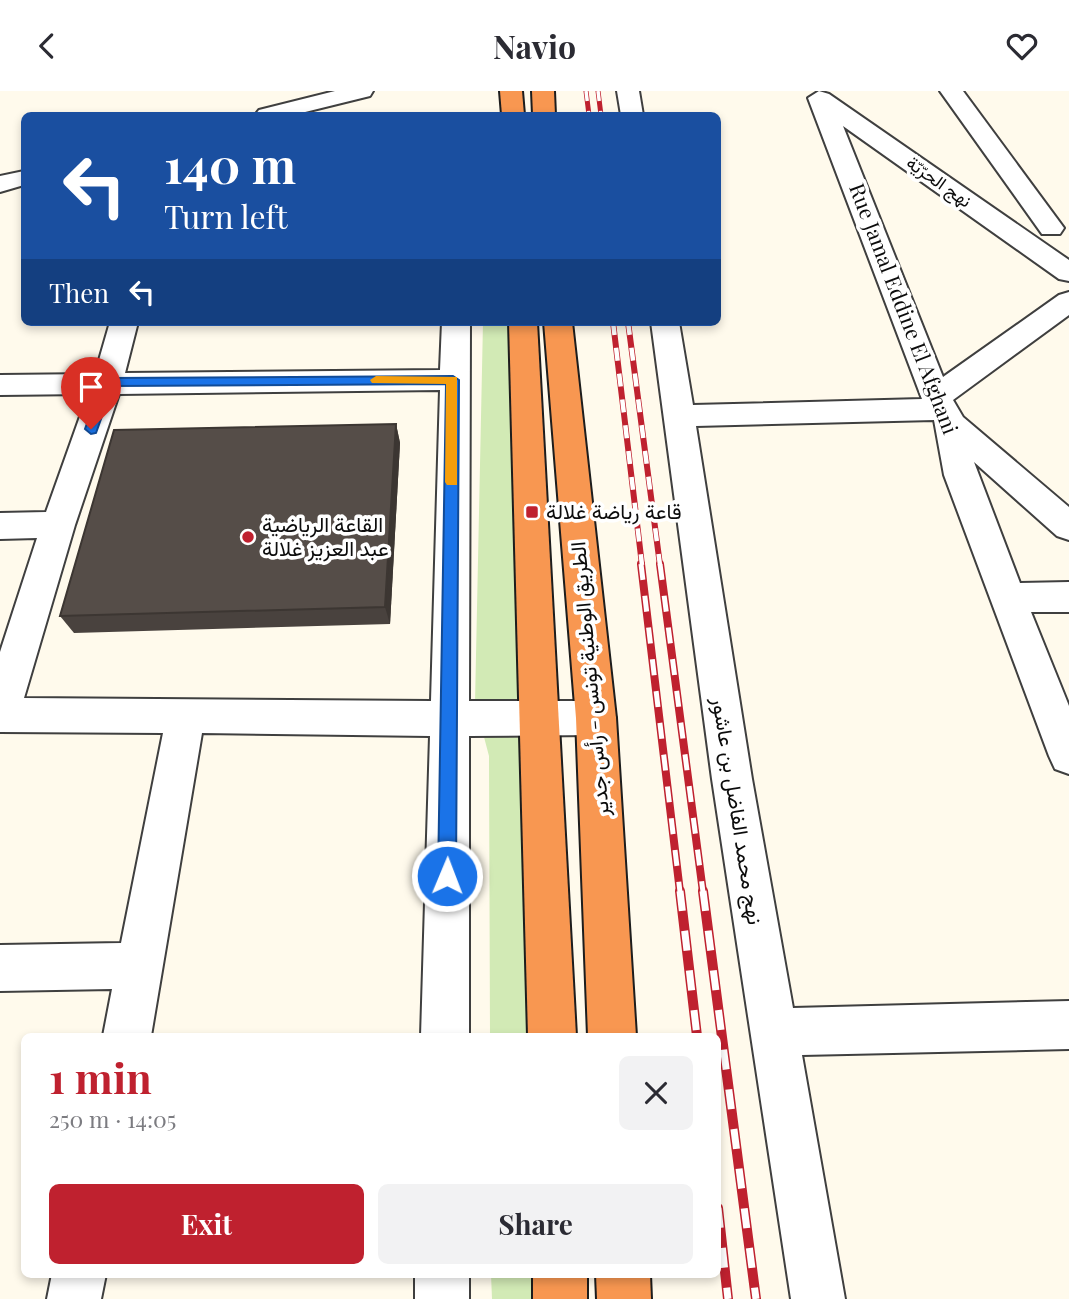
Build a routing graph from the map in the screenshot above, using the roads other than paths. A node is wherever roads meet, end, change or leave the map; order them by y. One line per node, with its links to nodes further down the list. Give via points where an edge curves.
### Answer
1 (511, 91): 9 (highway)
2 (543, 91): 10 (highway)
3 (628, 91): 11 (street)
4 (951, 91): 14 (street)
5 (359, 92): 7 (street); 8 (street)
6 (815, 95): 15 (street, نهج الحرّيّة); 26 (street, Rue Jamal Eddine El Afghani)
7 (279, 112)
8 (369, 112)
9 (513, 112)
10 (544, 112)
11 (632, 112)
12 (21, 179): 13 (street)
13 (0, 184)
14 (1060, 227): 15 (street)
15 (1016, 235): 16 (street, نهج الحرّيّة)
16 (1069, 274)
17 (1069, 301): 26 (street)
18 (123, 326): 24 (street)
19 (456, 326): 23 (street)
20 (523, 326): 37 (highway)
21 (558, 326): 36 (highway, الطريق الوطنية تونس - رأس جدير)
22 (666, 326): 27 (street, نهج محمد الفاضل بن عاشور)
23 (453, 380): 24 (street); 35 (street)
24 (108, 382): 25 (street); 28 (street)
25 (0, 385)
26 (943, 410): 27 (street); 30 (street); 32 (street, Rue Jamal Eddine El Afghani, via 960,475)
27 (679, 416): 42 (street, نهج محمد الفاضل بن عاشور)
28 (58, 525): 29 (street); 33 (street)
29 (0, 527)
30 (1069, 527)
31 (1069, 597): 32 (street)
32 (1008, 598): 38 (street, Rue Jamal Eddine El Afghani)
33 (0, 714): 34 (street)
34 (186, 714): 35 (street); 39 (street)
35 (449, 717): 37 (street); 44 (street)
36 (596, 718): 37 (street); 46 (highway, الطريق الوطنية تونس - رأس جدير)
37 (541, 719): 45 (highway)
38 (1069, 755)
39 (141, 966): 40 (street); 43 (street)
40 (0, 968)
41 (1069, 1025): 42 (street)
42 (772, 1032): 55 (street, نهج محمد الفاضل بن عاشور)
43 (128, 1033)
44 (445, 1033)
45 (552, 1033)
46 (611, 1033)
47 (78, 1278): 51 (street)
48 (442, 1278): 52 (street)
49 (560, 1278): 53 (highway)
50 (623, 1278): 54 (highway)
51 (74, 1299)
52 (442, 1299)
53 (560, 1299)
54 (624, 1299)
55 (818, 1299)

